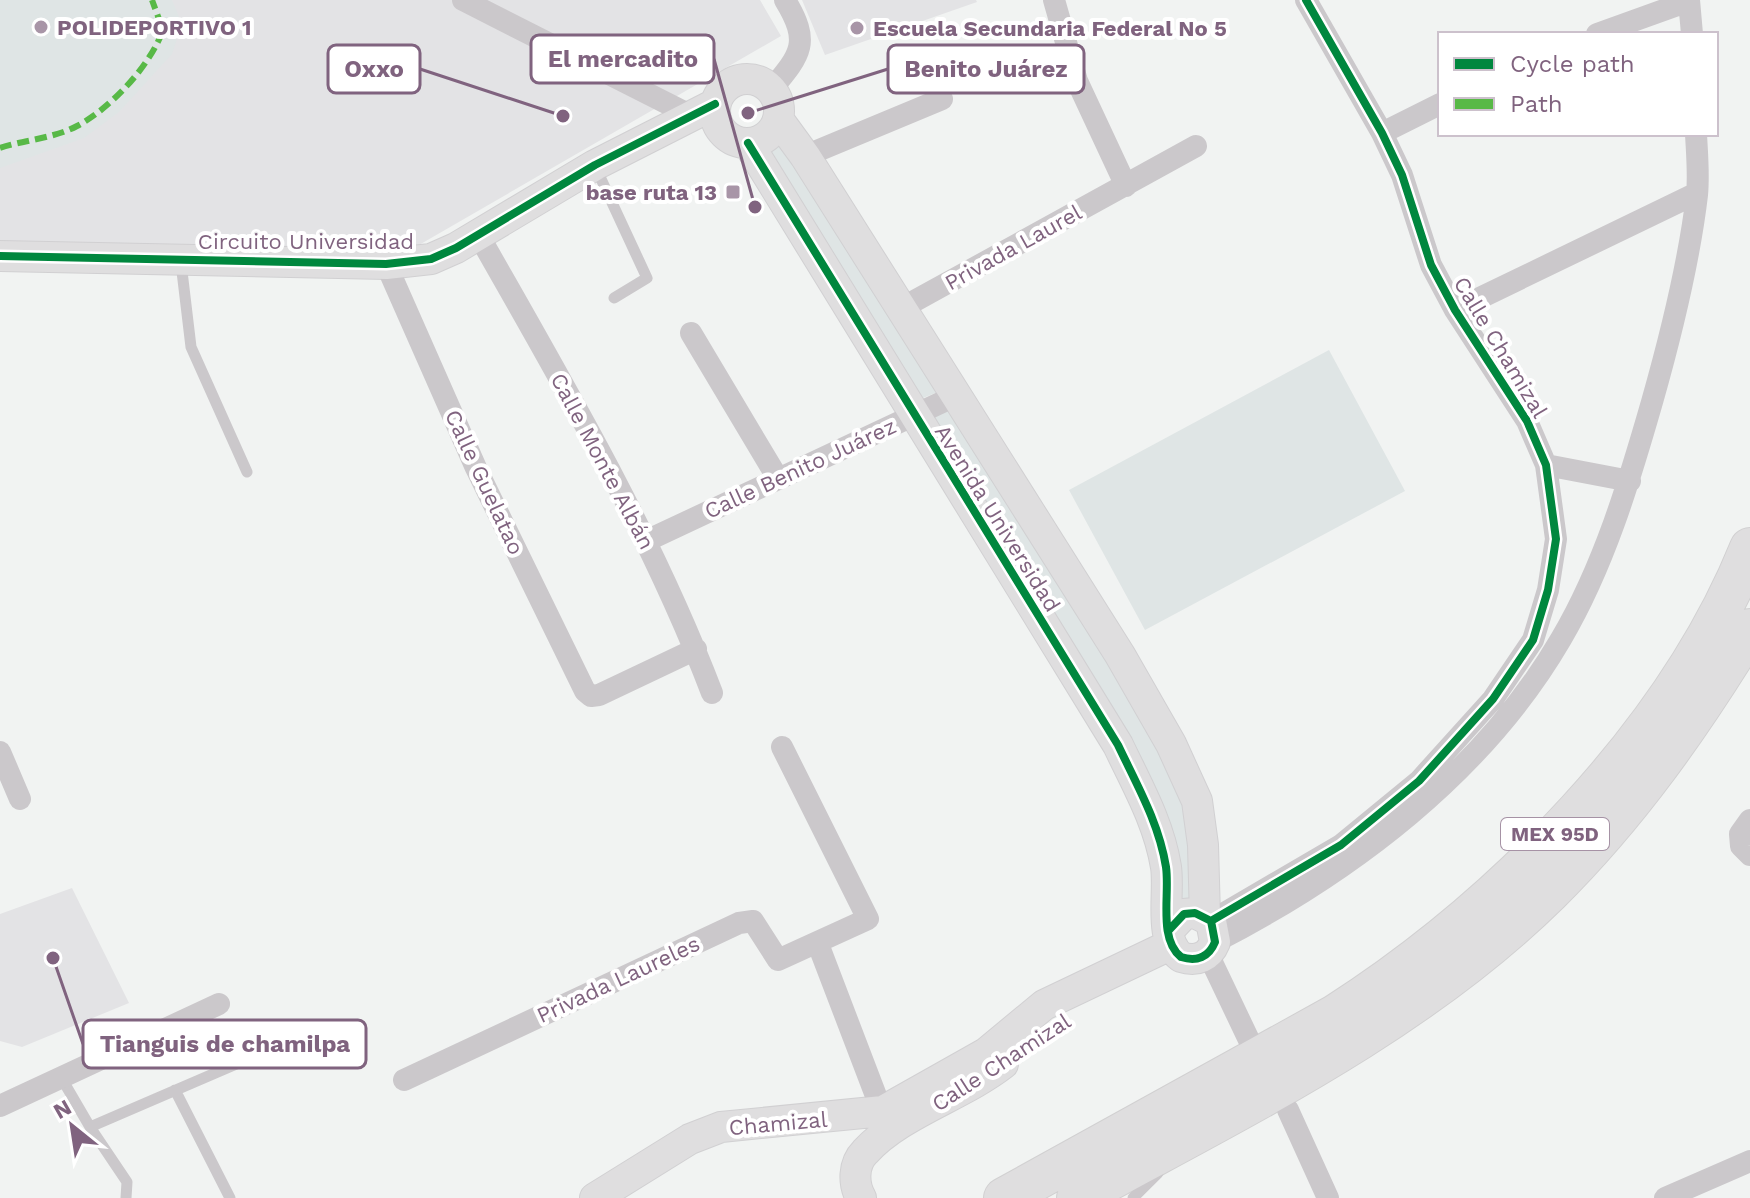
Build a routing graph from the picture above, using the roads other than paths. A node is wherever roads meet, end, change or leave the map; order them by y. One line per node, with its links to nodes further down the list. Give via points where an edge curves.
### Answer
1 (785, 0): 9 (street, via 802,38)
2 (1054, 0): 18 (street, via 1077,81)
3 (1306, 0): 12 (street, Calle Chamizal)
4 (1689, 0): 6 (street); 7 (street)
5 (475, 2): 11 (street)
6 (1602, 32)
7 (1692, 32)
8 (942, 99): 16 (street)
9 (775, 105): 11 (street, via 764,84 744,79 725,87); 14 (street, via 767,136); 16 (street, Avenida Universidad)
10 (1438, 105): 12 (street)
11 (703, 109): 14 (street, via 722,132); 17 (street, Circuito Universidad)
12 (1382, 133): 26 (street, Calle Chamizal, via 1402,175 1431,265)
13 (1696, 136): 19 (street, Calle Chamizal)
14 (748, 143): 29 (street, Avenida Universidad)
15 (1196, 146): 18 (street, Privada Laurel)
16 (805, 156): 25 (street, Avenida Universidad)
17 (595, 165): 20 (street, Circuito Universidad); 24 (lane, via 647,278)
18 (1126, 186): 25 (street, Privada Laurel)
19 (1697, 193): 26 (street); 33 (street, Calle Chamizal, via 1665,357)
20 (479, 236): 23 (street, Circuito Universidad, via 431,259); 34 (street, Calle Monte Albán)
21 (0, 256): 22 (street, Circuito Universidad)
22 (181, 259): 23 (street, Circuito Universidad); 31 (lane, via 191,347)
23 (386, 264): 37 (street, Calle Guelatao, via 476,468 591,696)
24 (614, 298)
25 (900, 309): 28 (street, Avenida Universidad)
26 (1455, 310): 30 (street, Calle Chamizal, via 1527,421)
27 (691, 333): 32 (street)
28 (955, 396): 29 (street, Calle Benito Juárez); 44 (street, Avenida Universidad, via 1120,655 1197,801 1203,845)
29 (913, 416): 32 (street, Calle Benito Juárez); 44 (street, Avenida Universidad, via 1118,745 1153,818 1166,868)
30 (1546, 465): 33 (street); 44 (street, Calle Chamizal, via 1556,539 1548,590 1533,640 1493,699 1419,781 1341,845)
31 (247, 472)
32 (777, 477): 34 (street, Calle Benito Juárez)
33 (1630, 481): 44 (street, Calle Chamizal, via 1562,638 1526,691 1468,759 1355,860)
34 (646, 541): 37 (street, Calle Monte Albán)
35 (1750, 548): 58 (highway, MEX 95D, via 1706,638 1579,812 1382,985)
36 (1750, 629): 56 (highway, MEX 95D, via 1660,768 1547,895 1381,1026)
37 (696, 649): 38 (street, Calle Monte Albán)
38 (712, 693)
39 (782, 747): 45 (street, via 868,919)
40 (0, 752): 41 (street)
41 (20, 799)
42 (1750, 820): 43 (street, via 1740,834 1741,846)
43 (1750, 855)
44 (1195, 938): 47 (street); 54 (street, Calle Chamizal, via 1050,1025 999,1067)
45 (818, 944): 50 (street, Privada Laureles, via 778,960 753,921 739,923); 54 (street)
46 (219, 1004): 49 (street)
47 (1249, 1040)
48 (257, 1055): 51 (lane)
49 (62, 1079): 52 (street); 55 (lane)
50 (404, 1080)
51 (175, 1090): 55 (lane); 61 (lane)
52 (0, 1106)
53 (1288, 1110): 59 (street)
54 (886, 1122): 62 (street, Chamizal, via 721,1127 690,1139); 63 (street, Calle Chamizal, via 854,1177)
55 (90, 1127): 60 (lane, via 127,1182)
56 (1203, 1129): 58 (highway, MEX 95D); 66 (lane)
57 (1750, 1161): 68 (street)
58 (1068, 1182): 64 (street); 65 (highway, MEX 95D)
59 (1325, 1192): 67 (street)
60 (126, 1198)
61 (230, 1198)
62 (595, 1198)
63 (861, 1198)
64 (983, 1198)
65 (1004, 1198)
66 (1133, 1198)
67 (1302, 1198)
68 (1665, 1198)

